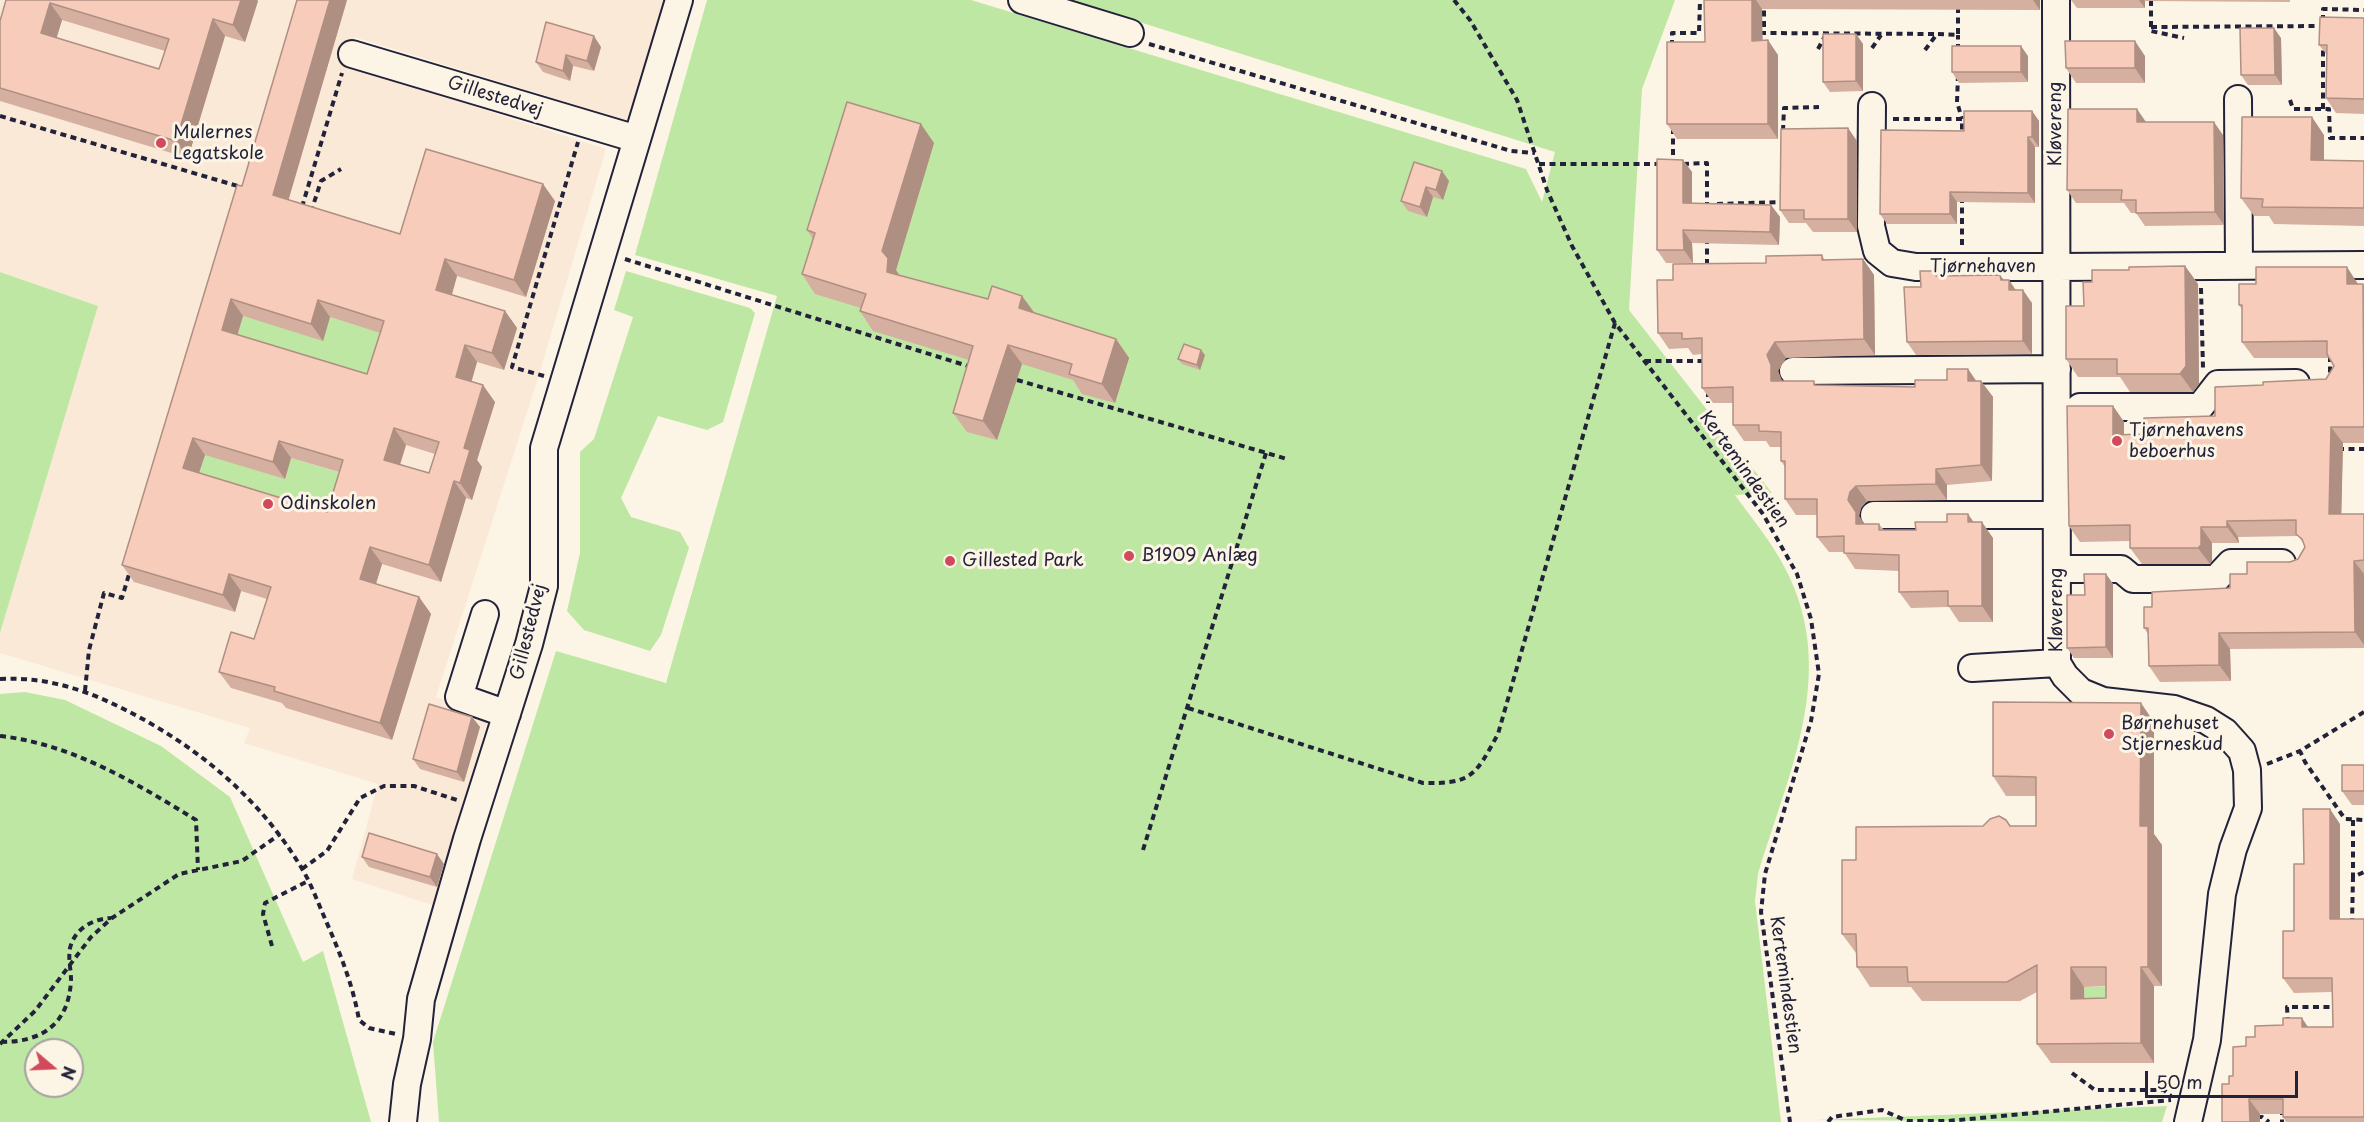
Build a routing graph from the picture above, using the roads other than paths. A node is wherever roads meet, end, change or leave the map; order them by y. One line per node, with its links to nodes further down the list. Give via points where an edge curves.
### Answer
1 (679, 0): 8 (street, Gillestedvej)
2 (1022, 0): 4 (street)
3 (2056, 0): 11 (street, Kløvereng)
4 (1135, 37)
5 (352, 54): 8 (street, Gillestedvej)
6 (2238, 99): 10 (street)
7 (1872, 113): 11 (street, Tjørnehaven, via 1871,226 1877,251 1892,263 1917,267)
8 (637, 139): 23 (street, Gillestedvej, via 544,448 544,586)
9 (2364, 265): 10 (street, Tjørnehaven)
10 (2239, 266): 11 (street, Tjørnehaven)
11 (2057, 267): 12 (street, Kløvereng)
12 (2057, 369): 13 (street); 15 (street, Kløvereng)
13 (1793, 370)
14 (2330, 382): 15 (street, via 2218,384 2200,407)
15 (2057, 407): 17 (street, Kløvereng)
16 (1874, 515): 17 (street)
17 (2058, 515): 19 (street, Kløvereng)
18 (2301, 562): 19 (street, via 2231,563 2216,579 2133,579 2121,568)
19 (2057, 569): 21 (street, Kløvereng)
20 (485, 614): 23 (street, via 459,698)
21 (2057, 663): 22 (street); 25 (street, Kløvereng, via 2081,692 2103,701 2174,709 2206,720 2226,732 2242,752 2247,770 2248,808 2222,894 2207,1041)
22 (1972, 668)
23 (507, 714): 24 (street, Gillestedvej, via 421,999)
24 (403, 1122)
25 (2188, 1122)

